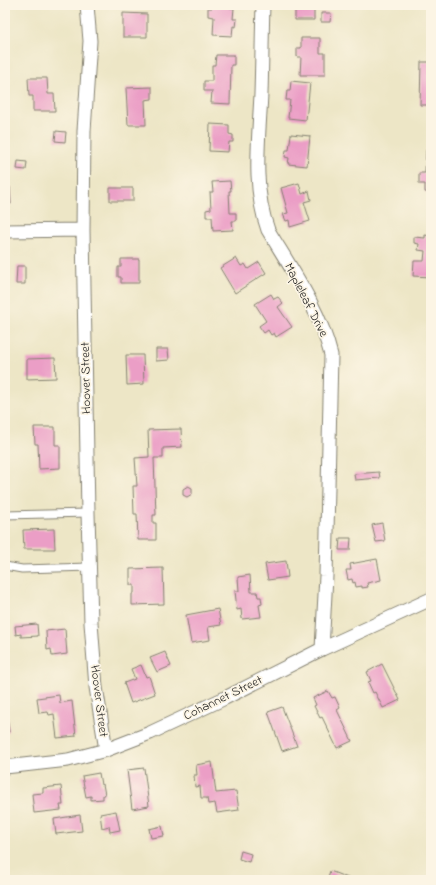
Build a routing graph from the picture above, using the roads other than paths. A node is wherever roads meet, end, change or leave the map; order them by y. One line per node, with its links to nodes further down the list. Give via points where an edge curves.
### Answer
1 (87, 5): 3 (street, Hoover Street, via 90,41 84,131)
2 (263, 5): 10 (street, Mapleleaf Drive, via 257,160 263,216 268,230 320,320 331,356)
3 (83, 230): 4 (street); 5 (street, Hoover Street)
4 (5, 232)
5 (88, 513): 6 (lane); 8 (street, Hoover Street)
6 (5, 515)
7 (5, 566): 8 (lane, via 22,569)
8 (90, 567): 11 (street, Hoover Street, via 96,687)
9 (431, 599): 10 (street, Cohannet Street)
10 (322, 649): 11 (street, Cohannet Street, via 225,698 150,733)
11 (106, 750): 12 (street, Cohannet Street, via 68,760)
12 (5, 767)

